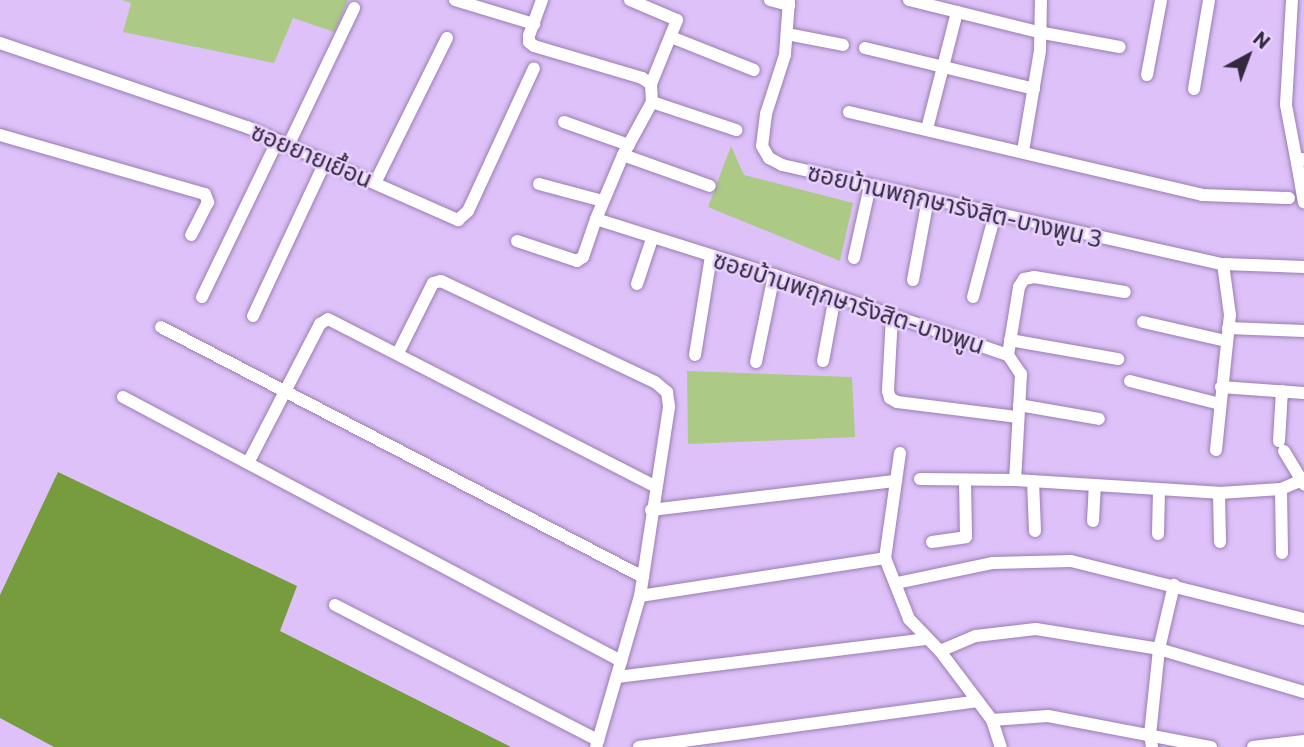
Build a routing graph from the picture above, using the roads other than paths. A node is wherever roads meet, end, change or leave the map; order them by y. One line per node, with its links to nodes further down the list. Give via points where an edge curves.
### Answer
1 (455, 0): 14 (street)
2 (542, 0): 14 (street)
3 (630, 0): 17 (street, via 674,18 677,24)
4 (770, 0): 10 (street)
5 (909, 0): 11 (street)
6 (1041, 0): 15 (street)
7 (1161, 0): 26 (street)
8 (1209, 0): 29 (street)
9 (1292, 0): 39 (street, via 1286,105)
10 (789, 3): 16 (street, ซอยบ้านพฤกษารังสิต-บางพูน 3)
11 (932, 3): 13 (street)
12 (354, 8): 36 (street)
13 (957, 12): 15 (street); 23 (street)
14 (534, 24): 27 (street, via 529,36 534,46)
15 (1038, 32): 21 (street); 28 (street)
16 (787, 34): 20 (street); 44 (street, ซอยบ้านพฤกษารังสิต-บางพูน 3, via 762,146 769,158 782,165)
17 (671, 37): 25 (street); 27 (street)
18 (447, 38): 41 (street)
19 (0, 43): 36 (street, ซอยยายเยื้อน, via 247,127)
20 (843, 45)
21 (1120, 47)
22 (864, 48): 23 (street)
23 (943, 67): 28 (street); 34 (street)
24 (534, 68): 41 (street, ซอยยายเยื้อน, via 463,218 458,220)
25 (754, 70)
26 (1147, 75)
27 (651, 84): 30 (street)
28 (1034, 89): 38 (street)
29 (1194, 89)
30 (652, 102): 33 (street); 37 (street)
31 (849, 112): 34 (street)
32 (564, 122): 37 (street)
33 (736, 130)
34 (927, 130): 38 (street)
35 (0, 135): 51 (street, via 205,194 208,202)
36 (282, 144): 40 (street, ซอยยายเยื้อน); 64 (street)
37 (626, 150): 43 (street); 47 (street)
38 (1023, 151): 45 (street, via 1202,195)
39 (1301, 160): 48 (street)
40 (325, 162): 41 (street, ซอยยายเยื้อน); 65 (street)
41 (375, 183)
42 (539, 184): 47 (street)
43 (710, 186)
44 (870, 186): 46 (street, ซอยบ้านพฤกษารังสิต-บางพูน 3); 55 (street)
45 (1289, 198)
46 (928, 199): 49 (street, ซอยบ้านพฤกษารังสิต-บางพูน 3); 59 (street)
47 (603, 201): 50 (street)
48 (1304, 202)
49 (995, 214): 56 (street, ซอยบ้านพฤกษารังสิต-บางพูน 3); 63 (street)
50 (596, 219): 52 (street, ซอยบ้านพฤกษารังสิต-บางพูน); 53 (street, via 583,257 577,261)
51 (191, 235)
52 (652, 239): 54 (street, ซอยบ้านพฤกษารังสิต-บางพูน); 60 (street)
53 (517, 240)
54 (711, 256): 58 (street, ซอยบ้านพฤกษารังสิต-บางพูน); 73 (street)
55 (854, 258)
56 (1223, 264): 57 (street, ซอยบ้านพฤกษารังสิต-บางพูน 3); 70 (street, via 1230,315)
57 (1304, 267)
58 (774, 275): 62 (street, ซอยบ้านพฤกษารังสิต-บางพูน); 77 (street)
59 (913, 280)
60 (637, 284)
61 (1125, 292): 71 (street, via 1024,279)
62 (835, 296): 66 (street, ซอยบ้านพฤกษารังสิต-บางพูน); 76 (street)
63 (973, 297)
64 (202, 298)
65 (253, 316)
66 (892, 316): 74 (street, ซอยบ้านพฤกษารังสิต-บางพูน); 85 (street, via 890,398)
67 (1143, 322): 70 (street)
68 (161, 327): 80 (street)
69 (1304, 331): 70 (street)
70 (1227, 334): 79 (street)
71 (1010, 340): 74 (street); 75 (street)
72 (398, 353): 80 (street, via 328,319 320,324); 96 (street); 96 (street, via 433,283 441,281 655,382 667,391 669,407)
73 (695, 355)
74 (1008, 355): 85 (street, ซอยบ้านพฤกษารังสิต-บางพูน, via 1021,374)
75 (1118, 359)
76 (823, 361)
77 (756, 362)
78 (1130, 381): 84 (street)
79 (1221, 387): 81 (street); 84 (street)
80 (285, 391): 89 (street); 109 (street)
81 (1282, 391): 82 (street); 95 (street, via 1282,446)
82 (1304, 393)
83 (123, 397): 89 (street)
84 (1220, 404): 87 (street)
85 (1018, 411): 86 (street); 92 (street, ซอยบ้านพฤกษารังสิต-บางพูน)
86 (1099, 419)
87 (1216, 450)
88 (900, 453): 93 (street)
89 (248, 463): 118 (street)
90 (920, 479): 91 (street)
91 (965, 480): 92 (street); 105 (street, via 966,537)
92 (1015, 480): 94 (street)
93 (896, 481): 101 (street); 108 (street)
94 (1033, 481): 97 (street); 103 (street)
95 (1303, 481): 99 (street)
96 (655, 486): 101 (street)
97 (1094, 486): 98 (street); 102 (street)
98 (1159, 489): 100 (street); 104 (street)
99 (1281, 489): 100 (street); 107 (street)
100 (1219, 493): 106 (street)
101 (651, 510): 109 (street)
102 (1093, 521)
103 (1035, 531)
104 (1158, 534)
105 (932, 542)
106 (1220, 542)
107 (1282, 553)
108 (885, 558): 110 (street); 112 (street)
109 (643, 577): 112 (street)
110 (897, 583): 111 (street, via 993,563 1071,561); 115 (street, via 909,619)
111 (1174, 585): 114 (street); 116 (street)
112 (640, 596): 118 (street)
113 (335, 605): 125 (street)
114 (1304, 620)
115 (928, 639): 117 (street); 119 (street)
116 (1159, 649): 117 (street, via 1035,629 976,636); 120 (street); 123 (street)
117 (940, 651): 121 (street)
118 (621, 661): 119 (street)
119 (617, 677): 125 (street)
120 (1304, 692)
121 (978, 701): 122 (street); 126 (street)
122 (992, 720): 123 (street, via 1048,716); 127 (street)
123 (1151, 741): 128 (street)
124 (1304, 741): 129 (street)
125 (597, 743)
126 (639, 747)
127 (1001, 747)
128 (1211, 747)
129 (1253, 747)

